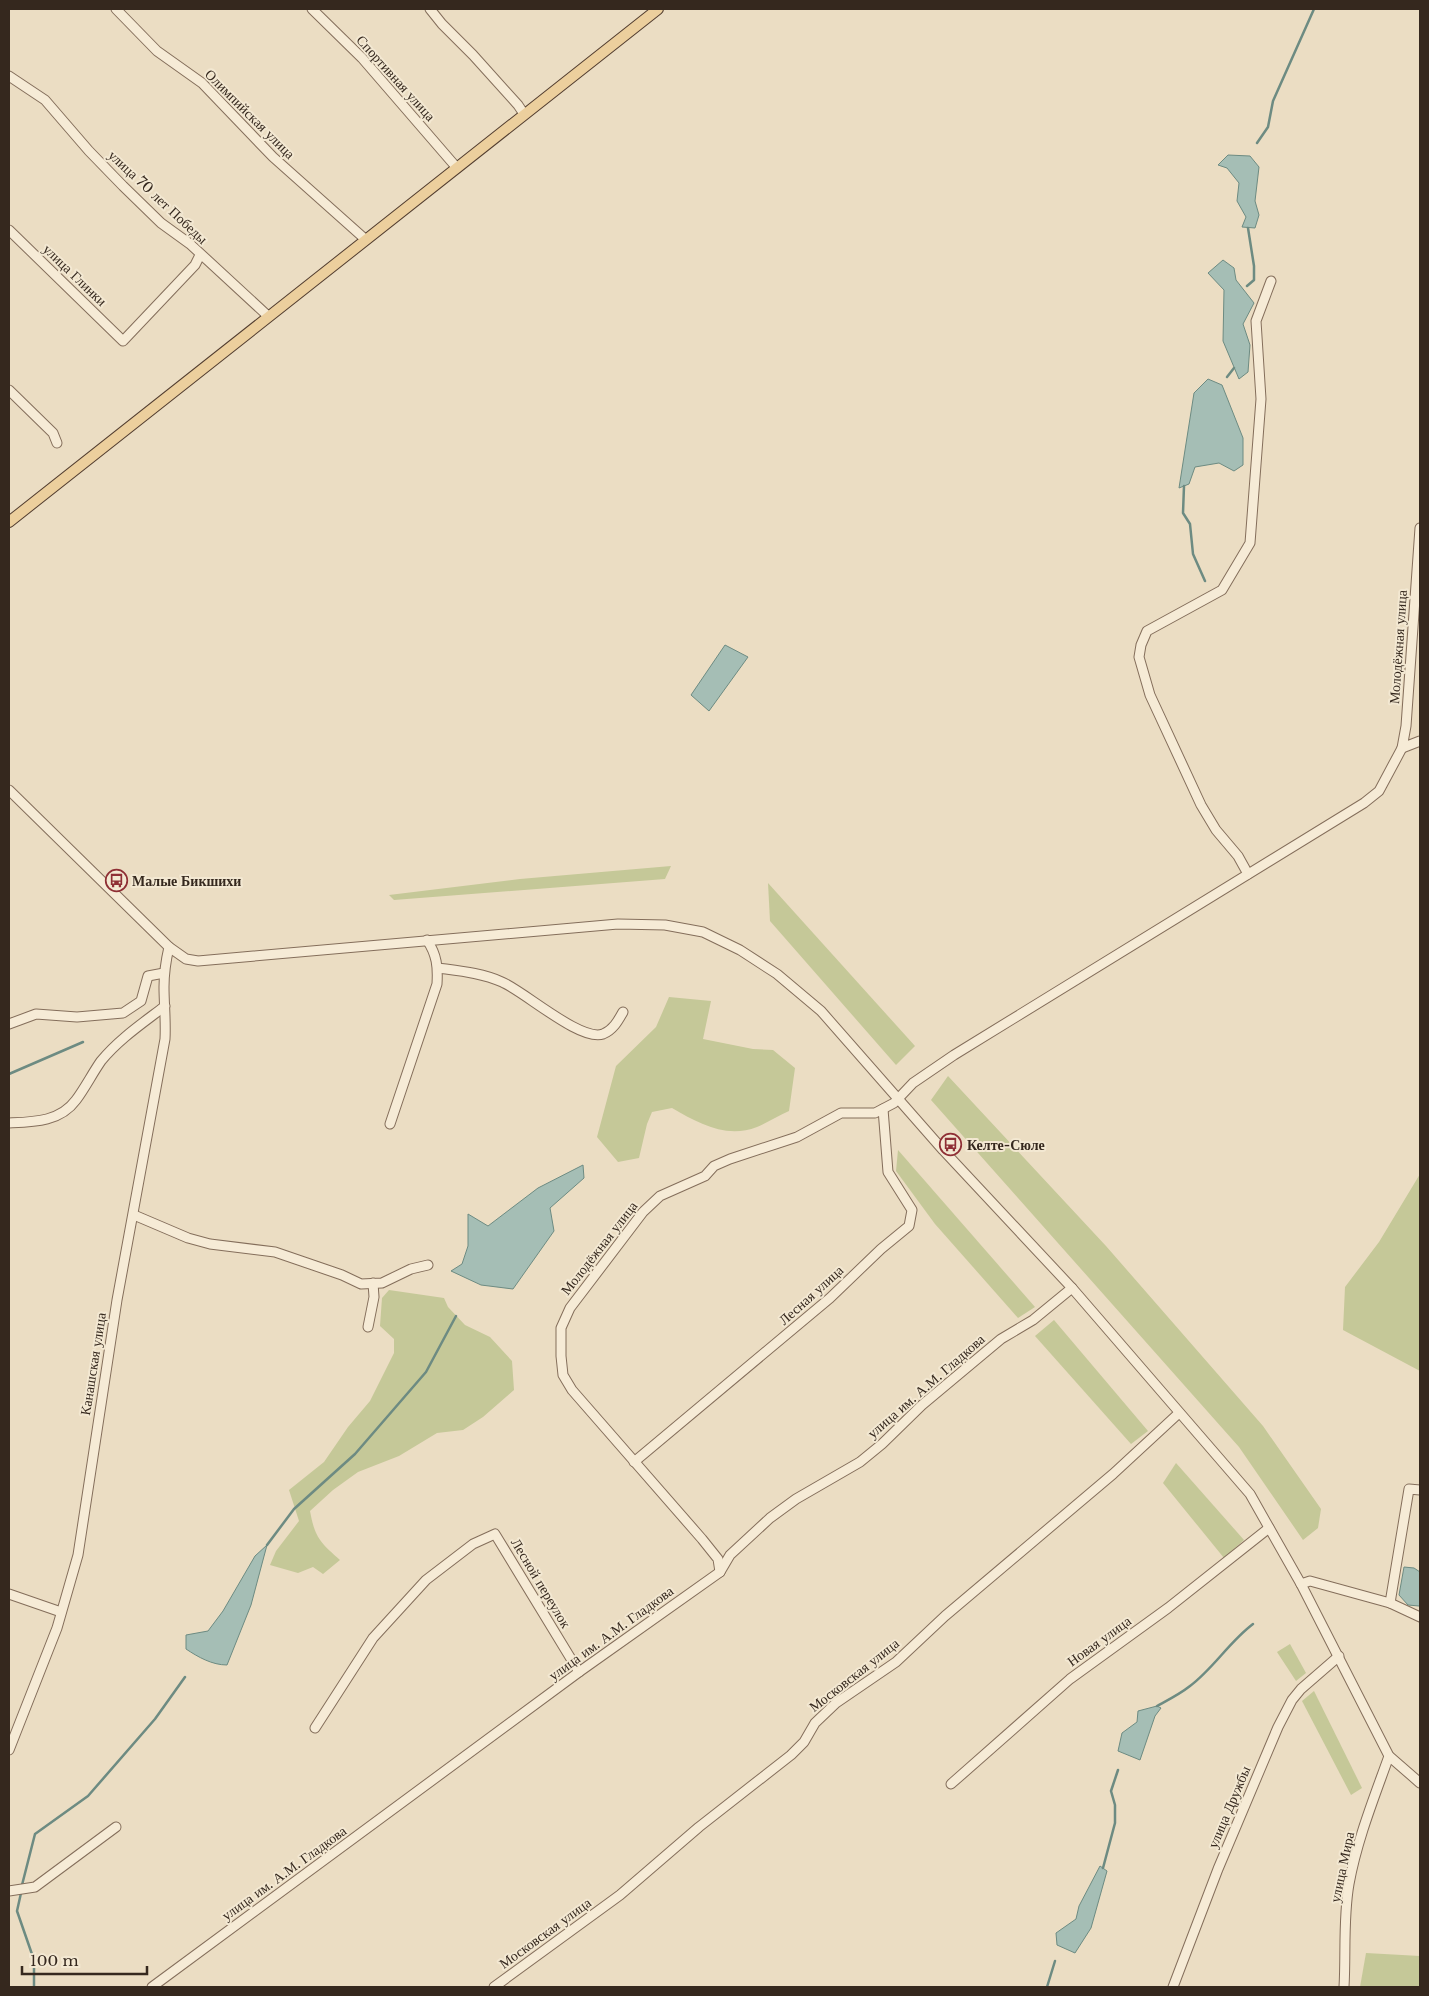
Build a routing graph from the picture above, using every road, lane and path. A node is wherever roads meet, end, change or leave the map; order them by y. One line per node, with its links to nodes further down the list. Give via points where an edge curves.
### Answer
1 (116, 9): 9 (street, Олимпийская улица, via 157,51 202,83 273,158)
2 (312, 9): 7 (street, Спортивная улица, via 362,58)
3 (430, 9): 6 (street)
4 (658, 9): 6 (main road)
5 (9, 76): 10 (street, улица 70 лет Победы, via 45,100 123,186)
6 (524, 114): 7 (main road)
7 (457, 168): 9 (main road)
8 (9, 230): 10 (street, улица Глинки, via 123,341 195,265)
9 (364, 239): 12 (main road)
10 (200, 255): 12 (street, улица 70 лет Победы)
11 (1272, 281): 20 (street, via 1256,321 1261,399 1250,543 1222,590 1147,632 1139,657 1150,695 1201,805)
12 (268, 316): 15 (main road)
13 (9, 390): 14 (street, via 54,433)
14 (56, 443)
15 (9, 522)
16 (1420, 528): 18 (street, Молодёжная улица)
17 (1420, 741): 18 (street)
18 (1402, 748): 20 (street, Молодёжная улица, via 1380,791)
19 (9, 790): 22 (street)
20 (1248, 874): 28 (street, Молодёжная улица, via 954,1055 913,1083)
21 (427, 940): 22 (street, via 198,961 186,958); 23 (street, via 435,952); 28 (street, via 618,924 665,925 703,932 740,950 777,974 821,1011)
22 (169, 947): 24 (street, Канашская улица)
23 (438, 968): 26 (street, via 484,975 502,982 569,1025 593,1035 603,1034 614,1026); 31 (street, via 437,984)
24 (164, 973): 25 (street, Канашская улица); 27 (street, via 148,976 141,1001 123,1013 77,1017 36,1014)
25 (165, 1006): 30 (street, via 133,1029 102,1061 74,1102 57,1116); 32 (street, Канашская улица, via 165,1039)
26 (622, 1012)
27 (9, 1024)
28 (898, 1098): 29 (street, Молодёжная улица); 35 (street)
29 (883, 1109): 38 (street, Лесная улица, via 888,1172 912,1210 909,1226 782,1340); 38 (street, Молодёжная улица, via 875,1113 841,1113 797,1137 714,1166 705,1176 660,1196 643,1212 570,1308 561,1328 563,1375 572,1390)
30 (9, 1123)
31 (390, 1124)
32 (134, 1214): 34 (street, via 188,1238 275,1252 361,1284); 45 (street, Канашская улица, via 117,1300 78,1555)
33 (428, 1265): 34 (street, via 382,1283)
34 (373, 1283): 36 (street, via 374,1297)
35 (1072, 1288): 37 (street); 41 (street, улица им. А.М. Гладкова, via 1033,1320 1000,1339 860,1462 770,1518 730,1555)
36 (368, 1326)
37 (1179, 1413): 40 (street, via 1250,1494); 57 (street, Московская улица, via 896,1662 836,1703 815,1723 804,1742 791,1755 620,1894)
38 (634, 1462): 41 (street, Молодёжная улица, via 718,1560)
39 (1420, 1490): 44 (street, via 1409,1489)
40 (1269, 1528): 42 (street); 53 (street, Новая улица, via 1168,1608 1070,1679)
41 (720, 1572): 48 (street, улица им. А.М. Гладкова)
42 (1302, 1584): 44 (street, via 1310,1581); 47 (street)
43 (9, 1594): 45 (street)
44 (1390, 1603): 46 (street)
45 (61, 1612): 50 (street, Канашская улица)
46 (1420, 1616)
47 (1339, 1656): 51 (street); 58 (street, улица Дружбы, via 1301,1689 1278,1727)
48 (579, 1672): 49 (street, Лесной переулок, via 495,1534 473,1544 422,1584 373,1638); 56 (street, улица им. А.М. Гладкова)
49 (315, 1728)
50 (9, 1750)
51 (1389, 1756): 52 (street); 59 (street, улица Мира, via 1349,1883)
52 (1420, 1783)
53 (951, 1784)
54 (116, 1827): 55 (street, via 35,1887)
55 (9, 1891)
56 (152, 1987)
57 (494, 1987)
58 (1173, 1987)
59 (1344, 1987)

